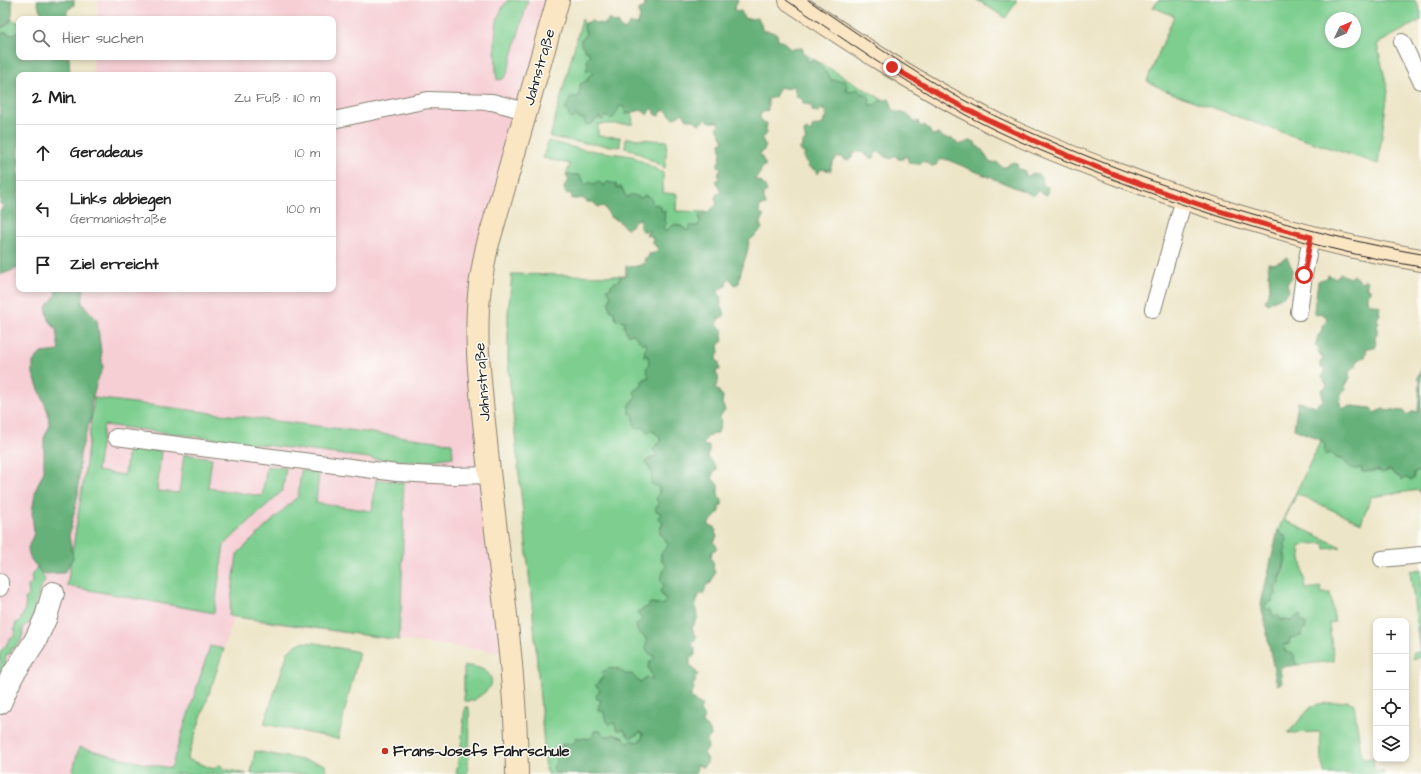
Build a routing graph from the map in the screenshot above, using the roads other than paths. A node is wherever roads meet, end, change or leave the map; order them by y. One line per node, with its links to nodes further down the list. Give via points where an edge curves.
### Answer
1 (558, 0): 5 (main road, Jahnstraße)
2 (790, 0): 7 (main road, via 892,67 983,118 1081,161)
3 (1402, 42): 4 (lane)
4 (1421, 81)
5 (526, 111): 6 (lane, via 492,102 428,100); 13 (main road, Jahnstraße, via 487,247 480,286 479,358)
6 (336, 119)
7 (1184, 199): 8 (main road); 10 (lane)
8 (1311, 237): 9 (main road); 11 (lane)
9 (1421, 260)
10 (1153, 309)
11 (1299, 312)
12 (116, 437): 13 (lane, via 397,474)
13 (490, 475): 20 (main road, Jahnstraße, via 512,686)
14 (1421, 555): 15 (lane)
15 (1382, 559)
16 (0, 582): 17 (lane)
17 (0, 588)
18 (53, 593): 19 (street, via 40,630 12,676)
19 (0, 703)
20 (517, 774)

